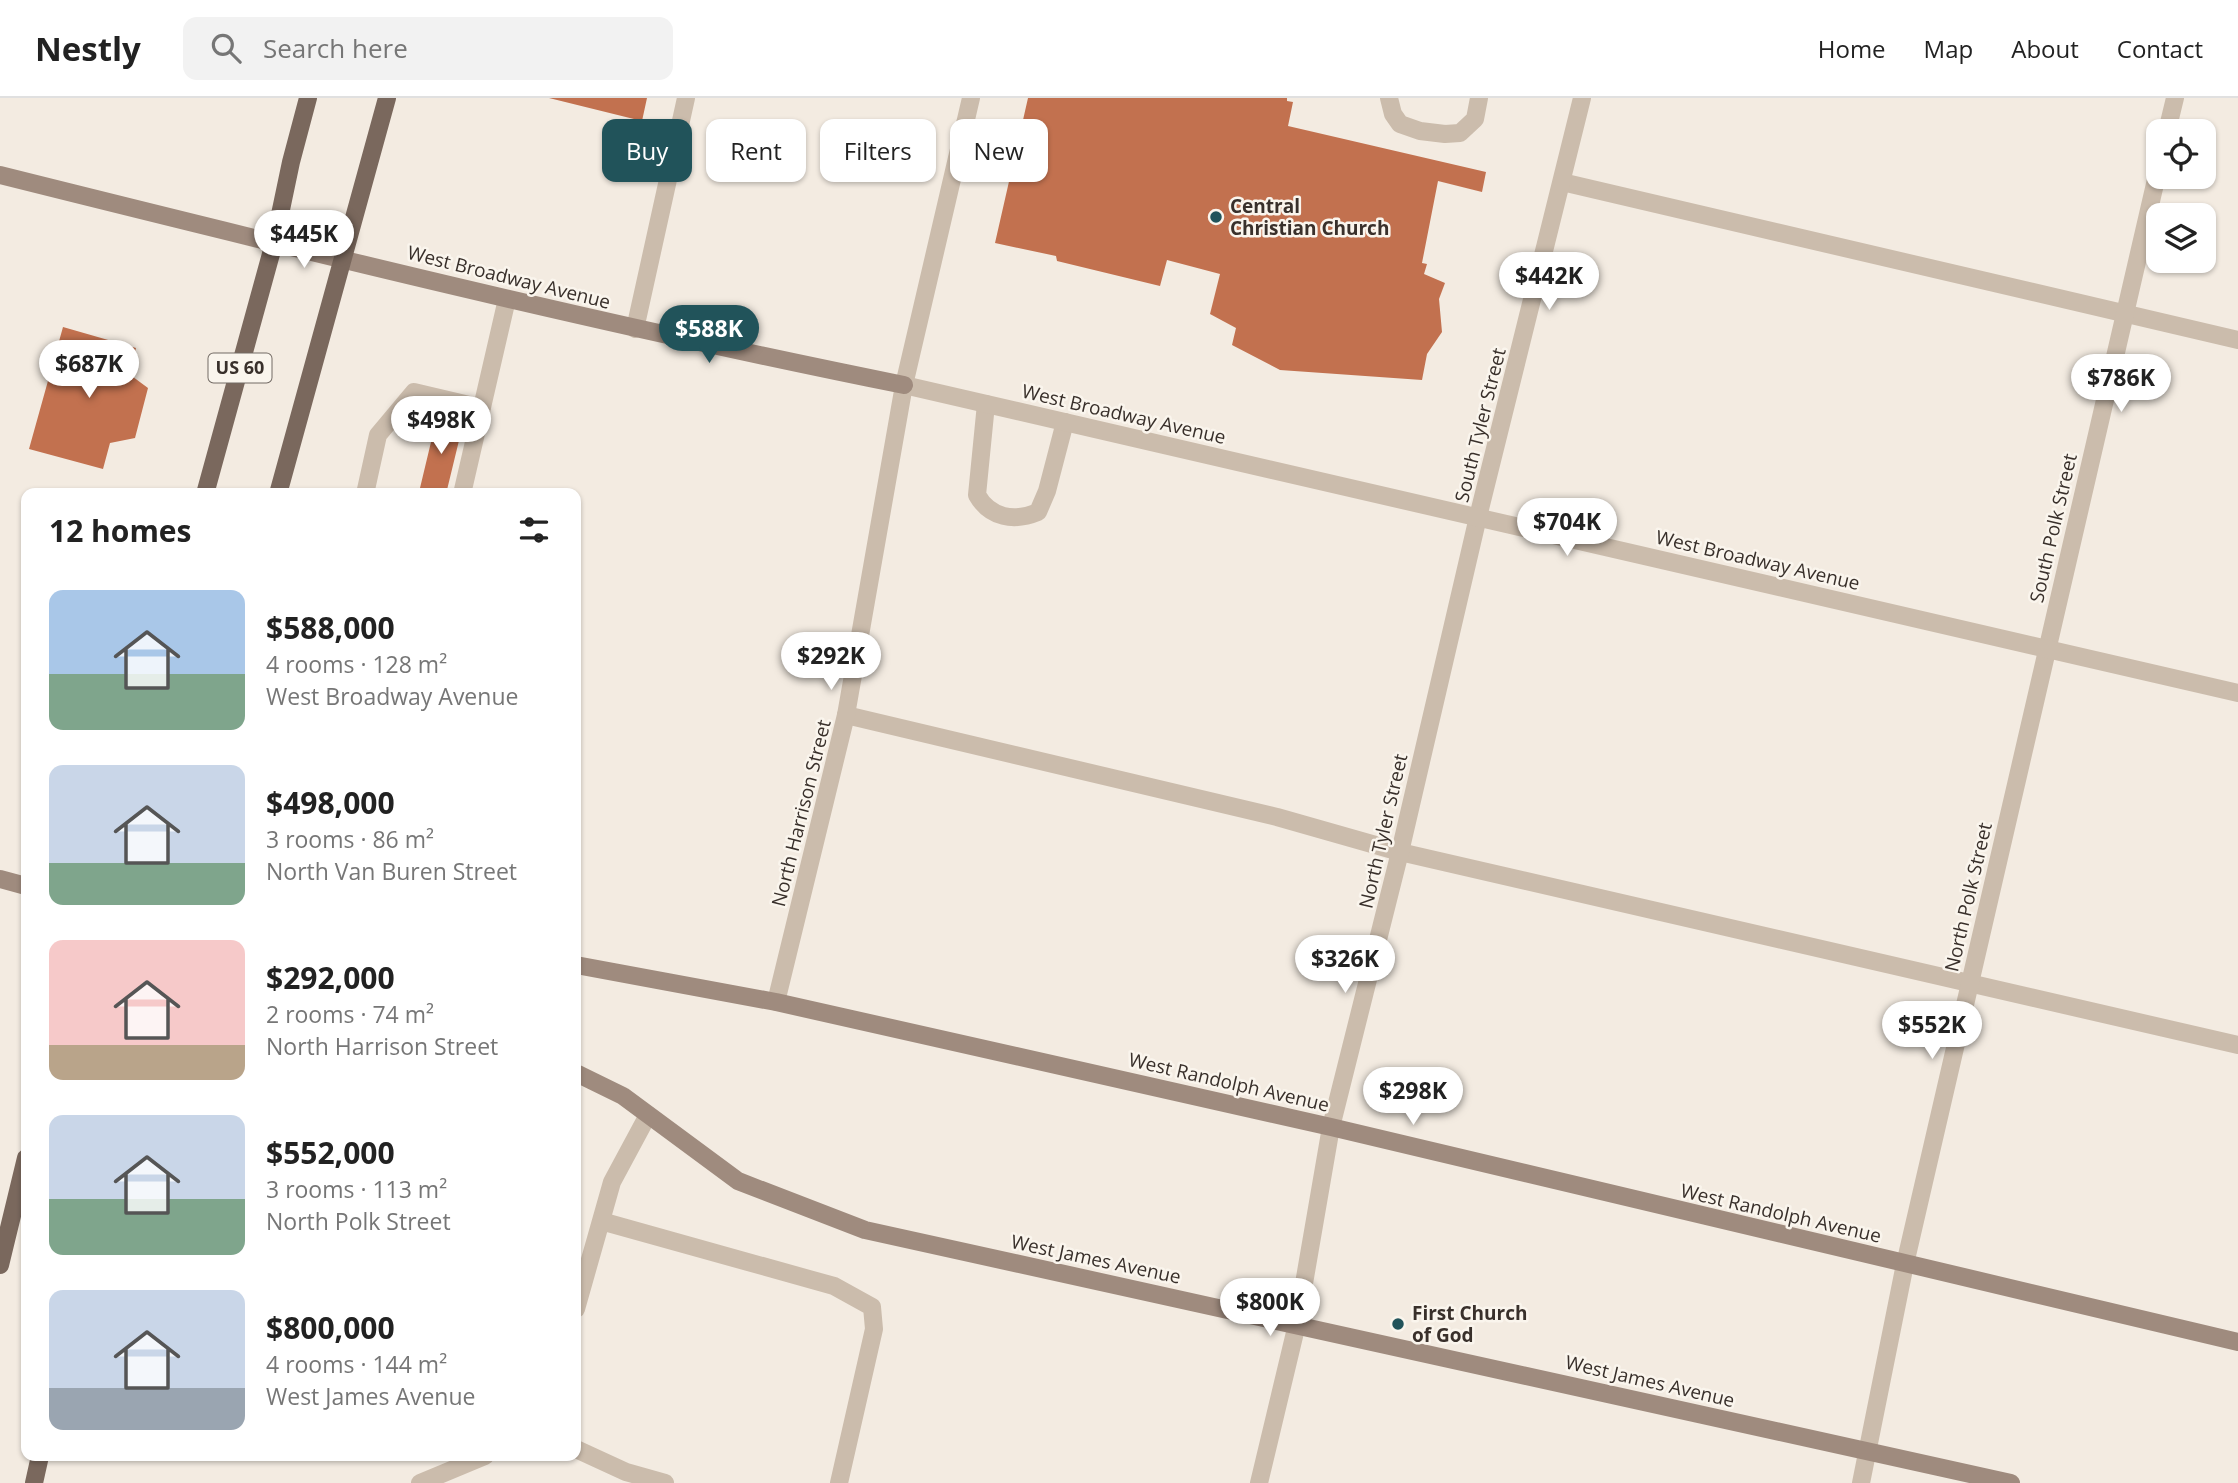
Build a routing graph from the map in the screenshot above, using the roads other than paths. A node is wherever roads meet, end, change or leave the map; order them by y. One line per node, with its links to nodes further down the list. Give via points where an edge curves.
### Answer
1 (308, 98): 13 (main road, US 60)
2 (387, 98): 14 (main road)
3 (686, 98): 17 (street)
4 (971, 98): 19 (street, North Harrison Street)
5 (1389, 98): 6 (street, via 1400,124 1445,134 1460,133 1475,119)
6 (1479, 98)
7 (1582, 98): 11 (street, South Tyler Street)
8 (2175, 98): 9 (street)
9 (2170, 119)
10 (0, 175): 13 (main road, West Broadway Avenue)
11 (1562, 182): 16 (street); 27 (street, South Tyler Street)
12 (2154, 189): 16 (street, South Polk Street)
13 (274, 243): 14 (main road, West Broadway Avenue); 23 (main road, US 60)
14 (343, 260): 15 (main road, West Broadway Avenue); 24 (main road)
15 (507, 299): 17 (main road, West Broadway Avenue); 21 (street)
16 (2124, 313): 18 (street); 28 (street, South Polk Street)
17 (635, 329): 19 (main road, West Broadway Avenue)
18 (2238, 340)
19 (904, 385): 20 (street, West Broadway Avenue); 30 (street, North Harrison Street)
20 (986, 404): 22 (street, West Broadway Avenue); 22 (street, via 977,495 990,512 1010,517 1038,512)
21 (482, 408): 25 (street, via 414,392 378,435); 26 (street)
22 (1065, 422): 27 (street, West Broadway Avenue)
23 (207, 488)
24 (280, 488)
25 (366, 488)
26 (463, 488)
27 (1478, 517): 28 (street, West Broadway Avenue); 31 (street, North Tyler Street)
28 (2046, 649): 29 (street, West Broadway Avenue); 35 (street, North Polk Street)
29 (2238, 693)
30 (846, 715): 31 (street, via 1277,817); 36 (street, North Harrison Street)
31 (1400, 852): 35 (street); 40 (street, North Tyler Street)
32 (0, 879): 33 (main road)
33 (21, 885)
34 (581, 966): 36 (main road, West Randolph Avenue)
35 (1969, 983): 37 (street); 43 (street, North Polk Street)
36 (776, 1002): 40 (main road, West Randolph Avenue)
37 (2238, 1045)
38 (581, 1075): 39 (main road, West James Avenue, via 623,1096)
39 (648, 1115): 42 (street, via 612,1182); 46 (main road, West James Avenue, via 738,1181 865,1230)
40 (1331, 1127): 43 (main road, West Randolph Avenue); 46 (street, North Tyler Street)
41 (21, 1179): 44 (main road)
42 (601, 1221): 45 (street); 55 (street, via 834,1286 872,1307 874,1329)
43 (1905, 1264): 47 (main road, West Randolph Avenue); 49 (street, North Polk Street)
44 (0, 1265)
45 (581, 1291)
46 (1297, 1324): 49 (main road, West James Avenue); 56 (street, North Tyler Street)
47 (2238, 1342)
48 (581, 1451): 54 (street)
49 (1868, 1451): 57 (street, North Polk Street); 58 (main road, West James Avenue)
50 (39, 1461): 52 (main road)
51 (473, 1461): 53 (street)
52 (34, 1483)
53 (420, 1483)
54 (665, 1483)
55 (839, 1483)
56 (1259, 1483)
57 (1861, 1483)
58 (2011, 1483)

